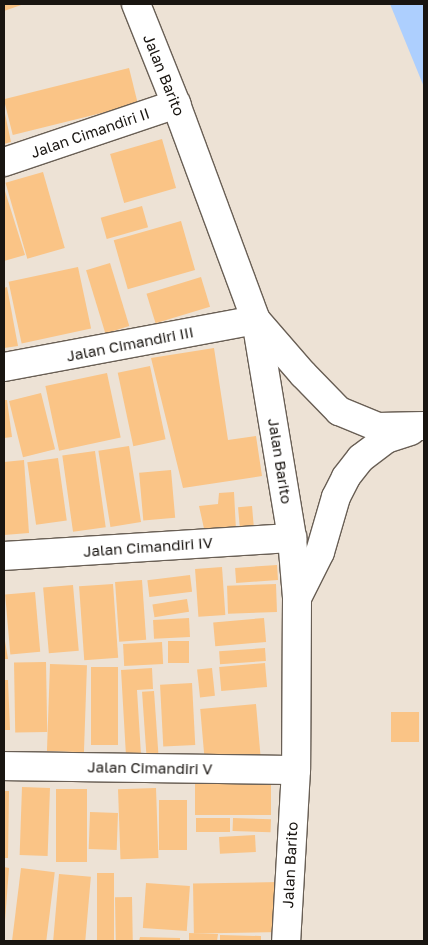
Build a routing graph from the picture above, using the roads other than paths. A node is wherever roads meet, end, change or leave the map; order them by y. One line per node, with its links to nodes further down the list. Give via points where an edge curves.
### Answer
1 (136, 4): 2 (street, Jalan Barito)
2 (176, 104): 3 (street, Jalan Cimandiri II); 4 (street, Jalan Barito)
3 (4, 162)
4 (256, 320): 5 (street, Jalan Cimandiri III); 6 (street, via 339,411 378,427); 7 (street, Jalan Barito)
5 (4, 367)
6 (424, 426): 9 (street, via 386,439 361,458 346,477 336,497 320,552)
7 (292, 538): 8 (street, Jalan Cimandiri IV); 9 (street, Jalan Barito)
8 (4, 556)
9 (297, 598): 11 (street, Jalan Barito)
10 (4, 766): 11 (street, Jalan Cimandiri V)
11 (296, 770): 12 (street, Jalan Barito)
12 (286, 941)

